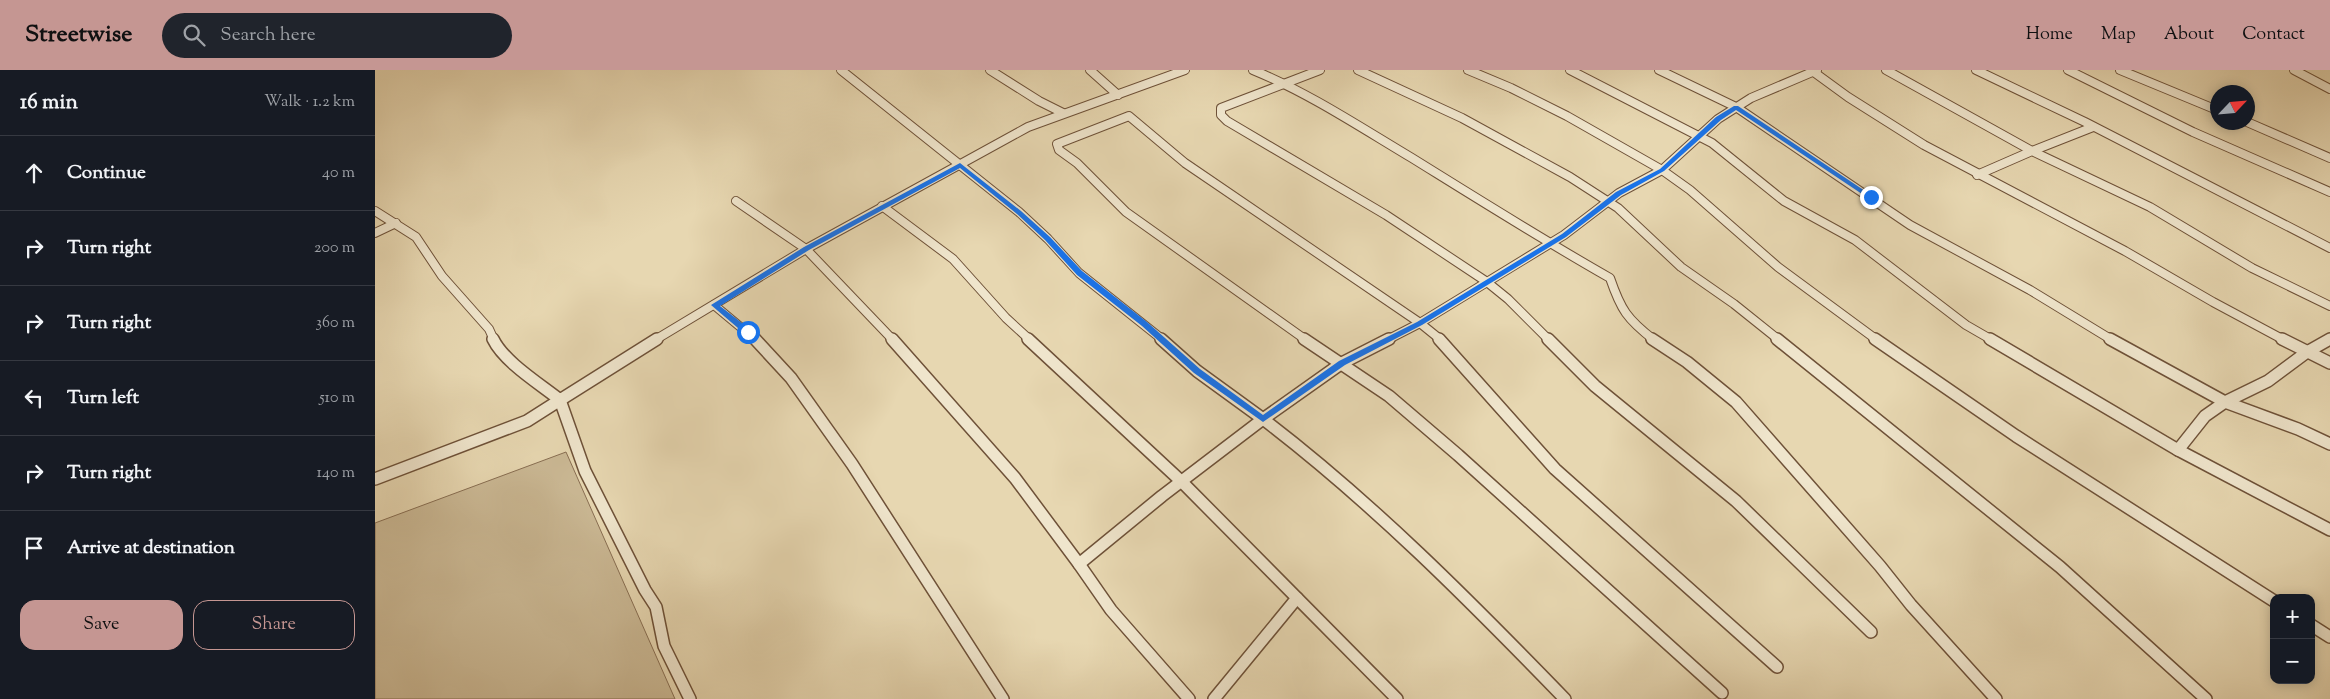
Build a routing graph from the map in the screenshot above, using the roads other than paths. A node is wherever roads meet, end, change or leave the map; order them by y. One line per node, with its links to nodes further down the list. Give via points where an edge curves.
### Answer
1 (841, 70): 28 (street)
2 (990, 70): 22 (street)
3 (1090, 70): 19 (street)
4 (1185, 70): 19 (street)
5 (1253, 70): 17 (street)
6 (1320, 70): 17 (street)
7 (1358, 70): 33 (street, via 1519,147)
8 (1468, 70): 29 (street, via 1567,116)
9 (1570, 70): 25 (street)
10 (1659, 70): 21 (street)
11 (1814, 70): 21 (street); 30 (street, via 1857,105)
12 (1886, 70): 26 (street)
13 (1977, 70): 24 (street)
14 (2068, 70): 31 (street, via 2193,132)
15 (2120, 70): 20 (street)
16 (2294, 70): 18 (street)
17 (1284, 83): 38 (street); 41 (street, via 1221,108 1221,115 1386,215)
18 (2330, 89)
19 (1118, 95): 22 (street)
20 (2210, 107)
21 (1736, 108): 25 (street, via 1718,119); 50 (street, via 1917,228)
22 (1063, 113): 28 (street, via 1028,127)
23 (2255, 125): 27 (street)
24 (2093, 127): 26 (street); 39 (street)
25 (1701, 136): 29 (street); 53 (street, via 1731,156 1784,201 1855,240 1966,325)
26 (2032, 151): 30 (street); 43 (street, via 2129,196 2285,286)
27 (2330, 158)
28 (960, 165): 34 (street); 51 (street, via 1019,212 1079,273 1145,324 1197,371)
29 (1662, 170): 33 (street); 59 (street, via 1690,190 1778,267 1905,361)
30 (1977, 175): 46 (street, via 2127,252)
31 (2330, 192)
32 (735, 201): 40 (street)
33 (1607, 202): 38 (street); 72 (street, via 1629,217 1681,267 1734,304 2059,567)
34 (882, 206): 40 (street); 55 (street, via 953,258 1006,318)
35 (375, 212): 36 (street)
36 (396, 222): 37 (street); 49 (street, via 416,237 442,276 489,329 497,347)
37 (375, 234)
38 (1549, 243): 41 (street); 71 (street, via 1610,278 1619,305 1636,326 1736,402 1881,566 1911,606)
39 (2330, 248)
40 (806, 249): 42 (street); 57 (street, via 866,310 1015,478)
41 (1487, 282): 44 (street); 61 (street, via 1595,386 1736,501)
42 (715, 305): 49 (street); 66 (street, via 748,332 798,388 862,476)
43 (2330, 306)
44 (1420, 324): 47 (street); 47 (street, via 1209,181 1129,116 1057,144 1059,150 1077,163 1126,212); 63 (street, via 1442,341 1555,469)
45 (2330, 339): 46 (street)
46 (2307, 352): 48 (street); 50 (street, via 2268,381)
47 (1342, 363): 51 (street); 64 (street, via 1389,396 1458,455)
48 (2330, 363)
49 (560, 400): 54 (street, via 527,421); 65 (street, via 585,471 656,607 664,646)
50 (2225, 402): 52 (street); 53 (street, via 2205,416)
51 (1263, 419): 55 (street); 70 (street, via 1320,462 1397,530)
52 (2330, 444)
53 (2178, 450): 56 (street)
54 (375, 479)
55 (1182, 482): 57 (street); 58 (street)
56 (2330, 530)
57 (1079, 564): 67 (street, via 1111,610)
58 (1297, 598): 68 (street); 69 (street)
59 (2270, 598)
60 (2315, 628): 62 (street)
61 (1871, 632)
62 (2330, 637)
63 (1777, 667)
64 (1722, 693)
65 (689, 699)
66 (1003, 699)
67 (1189, 699)
68 (1214, 699)
69 (1397, 699)
70 (1565, 699)
71 (1996, 699)
72 (2206, 699)

